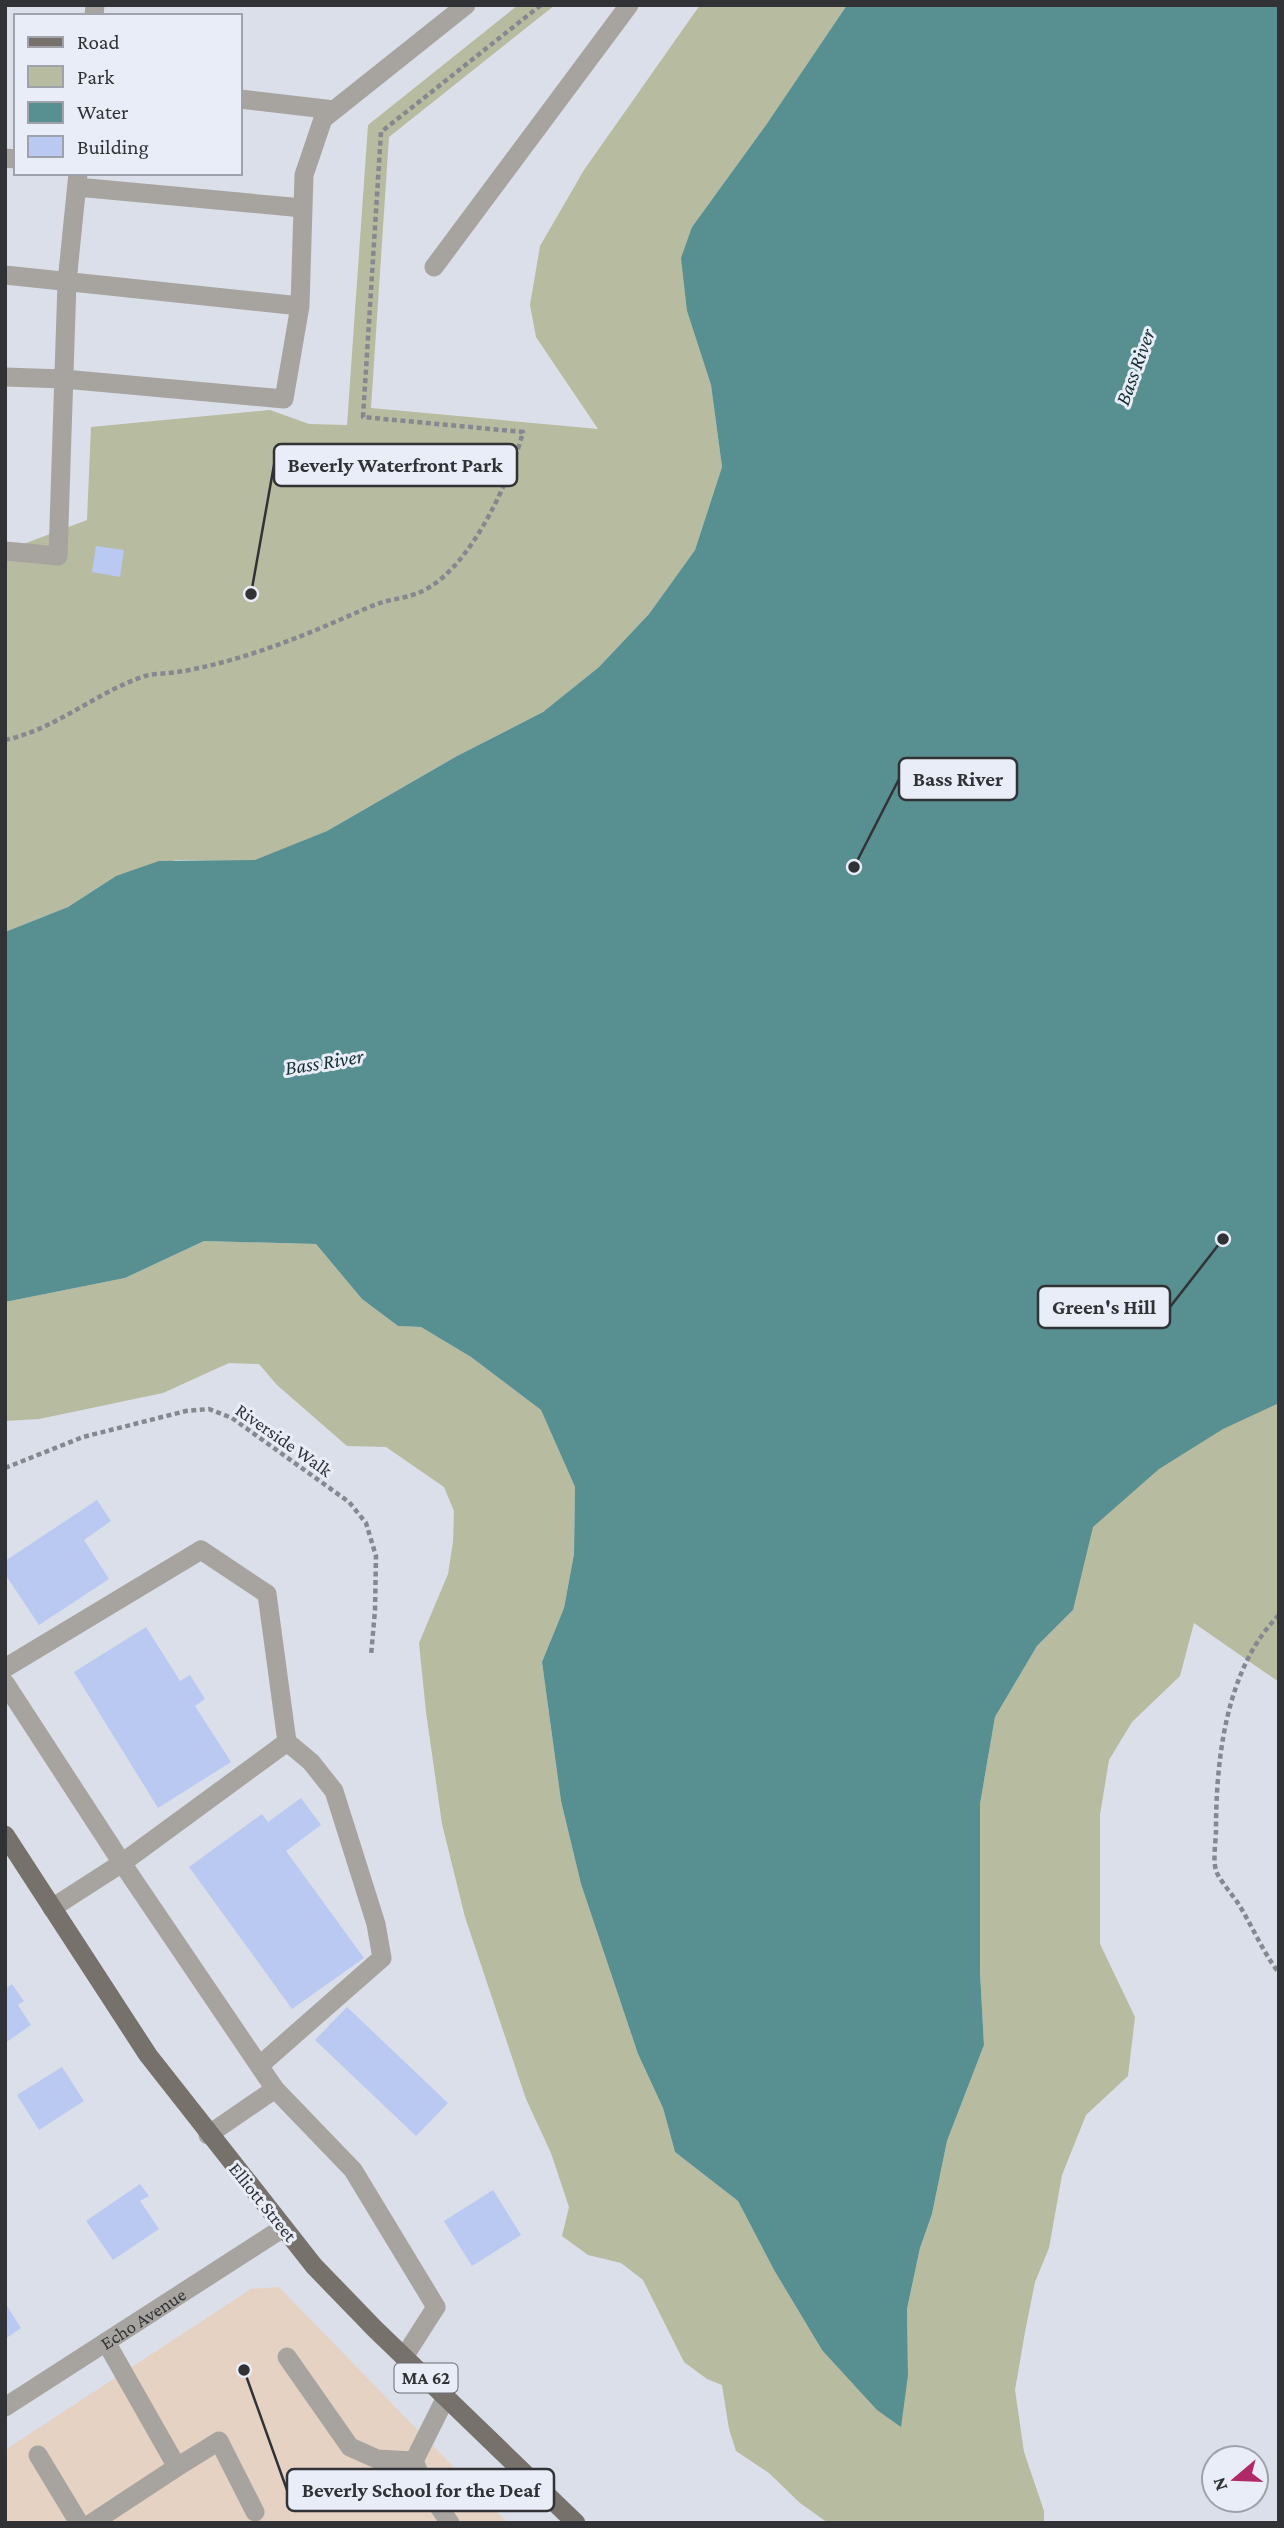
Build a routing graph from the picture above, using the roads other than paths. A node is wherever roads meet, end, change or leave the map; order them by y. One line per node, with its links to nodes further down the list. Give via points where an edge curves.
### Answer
1 (466, 5): 4 (street)
2 (628, 5): 7 (street)
3 (242, 99): 4 (street)
4 (334, 110): 6 (street, via 323,119 304,175)
5 (78, 180): 6 (street); 9 (street)
6 (303, 208): 10 (street)
7 (434, 267)
8 (5, 275): 9 (street)
9 (67, 282): 10 (street); 12 (street)
10 (300, 306): 12 (street, via 284,399)
11 (5, 377): 12 (street)
12 (64, 379): 13 (street, via 58,556)
13 (5, 551)
14 (5, 1668): 16 (street, via 201,1550 267,1594)
15 (5, 1684): 18 (street)
16 (287, 1742): 18 (street); 20 (street, via 334,1791 376,1924 382,1958)
17 (5, 1835): 19 (main road, Elliott Street / MA 62)
18 (122, 1863): 19 (street); 20 (street)
19 (52, 1908): 22 (main road, Elliott Street / MA 62, via 148,2055)
20 (260, 2065): 21 (street)
21 (275, 2089): 22 (street); 26 (street, via 353,2170 436,2307)
22 (208, 2135): 23 (main road, Elliott Street / MA 62)
23 (282, 2228): 24 (street, Echo Avenue); 26 (main road, Elliott Street / MA 62)
24 (106, 2342): 28 (street, Echo Avenue); 31 (street)
25 (287, 2357): 30 (street, via 350,2447 377,2459)
26 (404, 2357): 27 (main road, Elliott Street / MA 62)
27 (446, 2397): 30 (street); 36 (main road, Elliott Street / MA 62)
28 (5, 2407)
29 (38, 2455): 33 (street)
30 (414, 2461): 35 (street, via 424,2486)
31 (177, 2468): 32 (street, via 219,2441); 34 (street)
32 (255, 2512)
33 (79, 2523)
34 (92, 2523)
35 (450, 2523)
36 (576, 2523)

